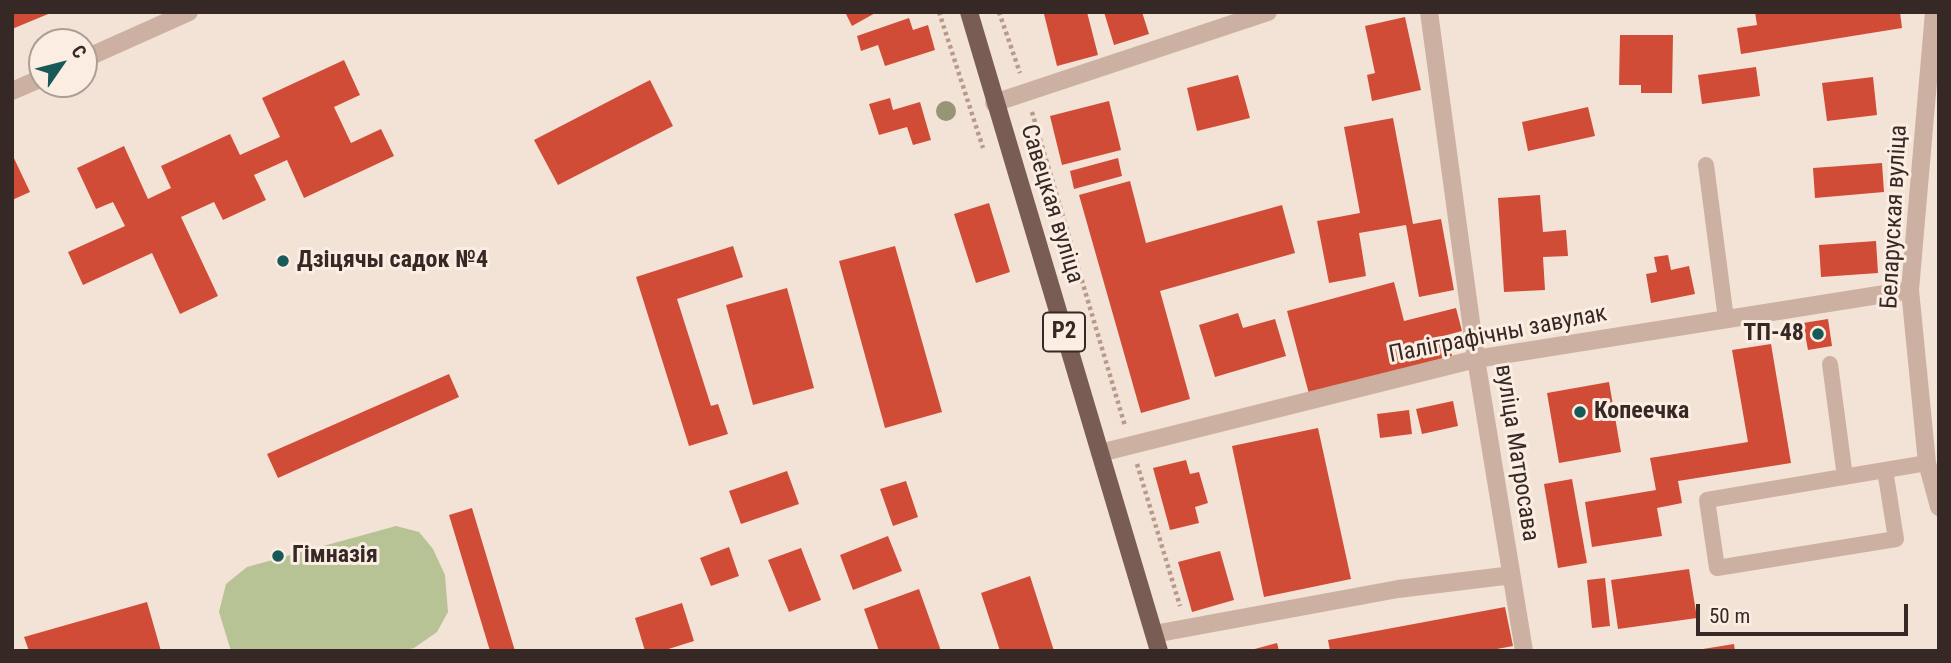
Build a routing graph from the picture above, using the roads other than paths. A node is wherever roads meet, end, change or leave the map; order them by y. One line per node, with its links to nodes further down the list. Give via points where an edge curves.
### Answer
1 (189, 12): 6 (street)
2 (970, 12): 7 (main road, Савецкая вуліца / Р2)
3 (1268, 12): 7 (street)
4 (1429, 12): 11 (street, вуліца Матросава)
5 (1934, 12): 9 (street, Беларуская вуліца)
6 (98, 53)
7 (994, 103): 13 (main road, Савецкая вуліца / Р2)
8 (1706, 165): 10 (lane)
9 (1910, 289): 10 (street, Паліграфічны завулак); 14 (street, Беларуская вуліца)
10 (1726, 319): 11 (street, Паліграфічны завулак)
11 (1476, 359): 13 (street, Паліграфічны завулак); 18 (street, вуліца Матросава)
12 (1830, 364): 16 (lane)
13 (1100, 453): 19 (main road, Савецкая вуліца / Р2)
14 (1927, 463): 15 (lane); 17 (street, Беларуская вуліца)
15 (1885, 470): 16 (lane); 16 (lane, via 1896,539 1717,568 1707,500)
16 (1845, 477)
17 (1939, 508)
18 (1512, 579): 19 (street, via 1504,576 1398,589 1187,629); 20 (street, вуліца Матросава)
19 (1156, 642)
20 (1524, 651)

